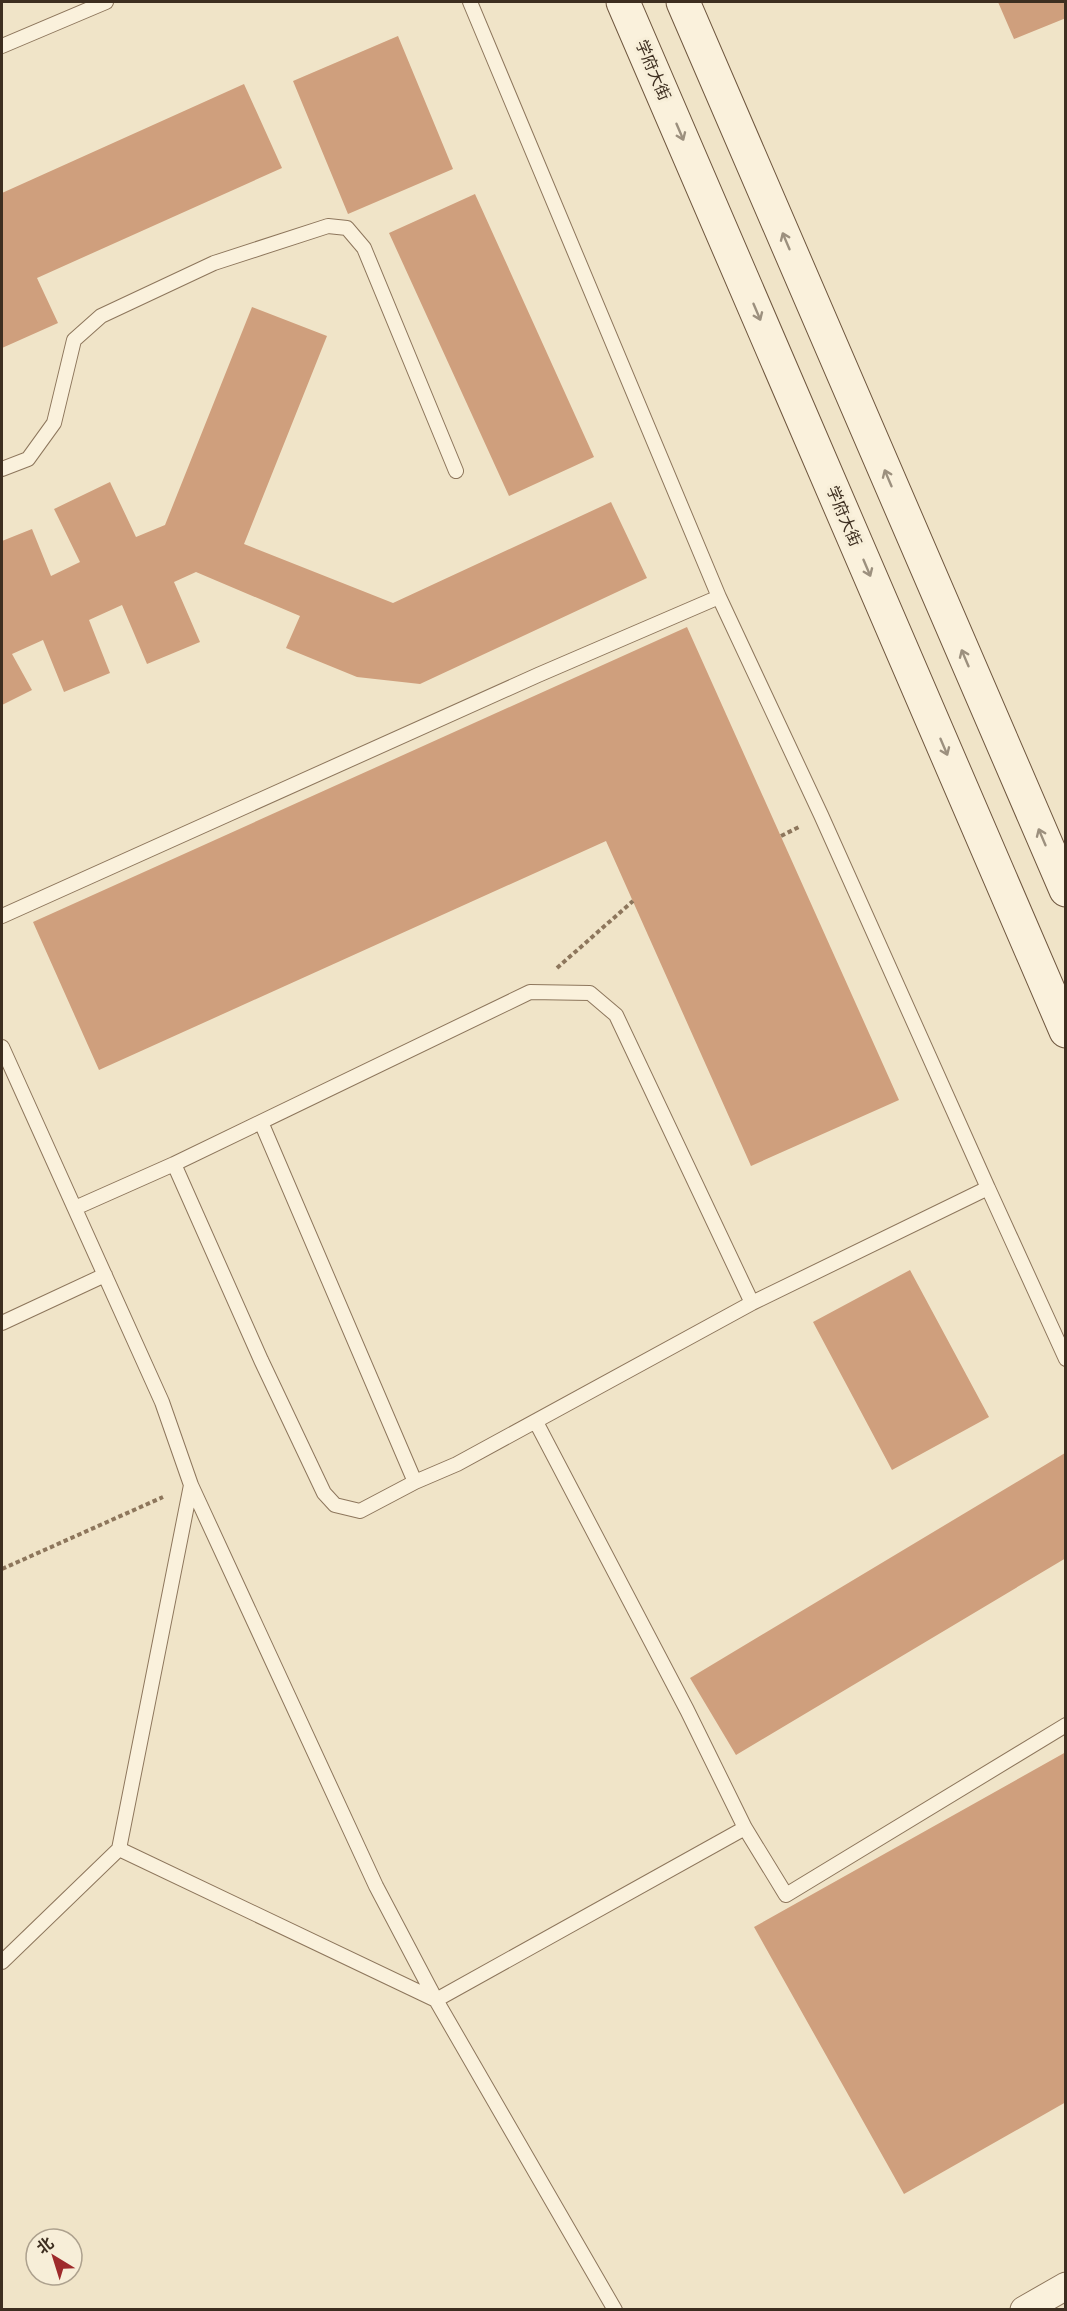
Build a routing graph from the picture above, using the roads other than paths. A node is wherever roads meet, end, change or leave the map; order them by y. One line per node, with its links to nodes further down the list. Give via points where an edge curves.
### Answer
1 (106, 2): 5 (lane)
2 (470, 2): 8 (lane)
3 (623, 2): 11 (main road, 学府大街, one-way to 11)
4 (683, 2): 9 (main road, one-way to 4)
5 (2, 46)
6 (2, 469): 7 (lane, via 28,459 54,423 74,340 101,316 214,263 328,226 347,228 364,248)
7 (456, 471)
8 (719, 597): 10 (lane); 15 (lane)
9 (1065, 890)
10 (2, 916)
11 (1065, 1031)
12 (2, 1047): 16 (lane)
13 (261, 1122): 14 (lane); 18 (lane, via 530,992 590,993 616,1015); 22 (lane)
14 (174, 1164): 16 (lane); 22 (lane, via 324,1493 335,1505 360,1510)
15 (988, 1188): 18 (lane); 20 (lane)
16 (75, 1208): 17 (lane)
17 (105, 1275): 19 (lane); 23 (lane, via 162,1402)
18 (752, 1303): 21 (lane)
19 (2, 1323)
20 (1065, 1359)
21 (536, 1422): 22 (lane); 25 (lane)
22 (415, 1482)
23 (191, 1485): 26 (lane); 28 (lane, via 376,1886)
24 (1065, 1725): 25 (lane, via 786,1895)
25 (745, 1828): 28 (lane)
26 (118, 1849): 27 (lane); 28 (lane)
27 (2, 1962)
28 (436, 2000): 30 (lane)
29 (1065, 2286): 31 (street)
30 (615, 2310)
31 (1024, 2310)

